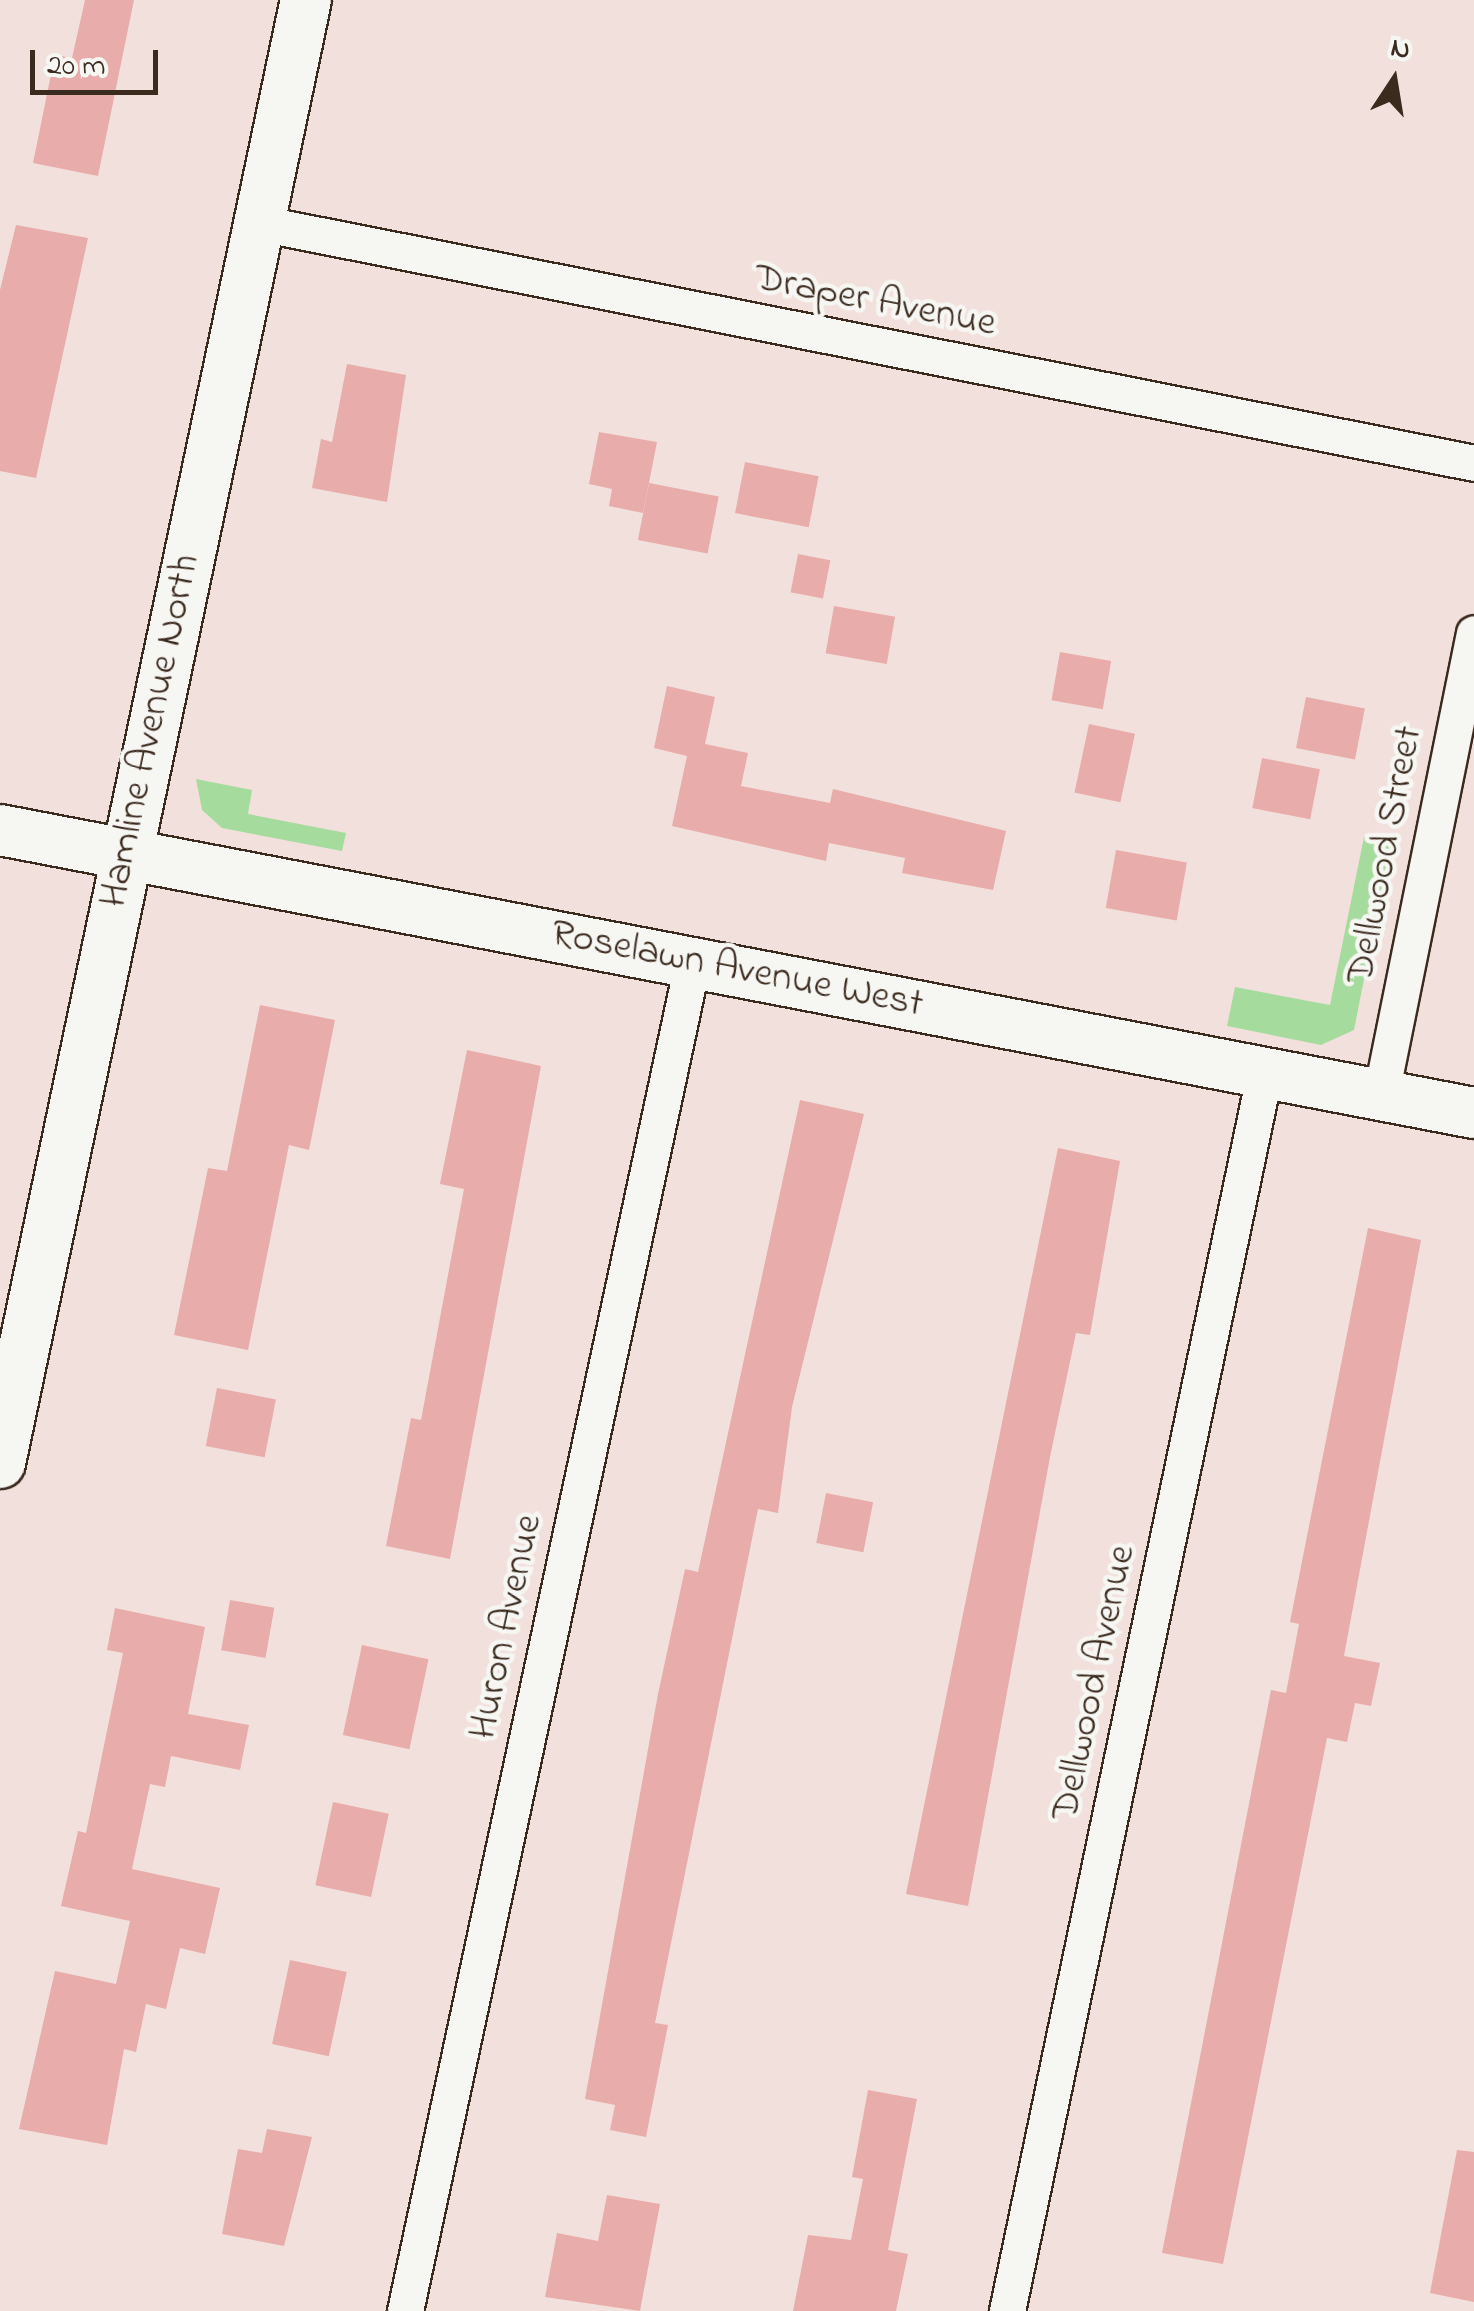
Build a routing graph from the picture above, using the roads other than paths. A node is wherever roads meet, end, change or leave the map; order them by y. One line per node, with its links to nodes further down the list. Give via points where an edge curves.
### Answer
1 (306, 0): 2 (street, Hamline Avenue North)
2 (259, 223): 3 (street, Draper Avenue); 6 (street, Hamline Avenue North)
3 (1474, 463)
4 (1474, 633): 9 (street, Dellwood Street)
5 (0, 830): 6 (street, Roselawn Avenue West)
6 (124, 856): 7 (street, Roselawn Avenue West); 11 (street, Hamline Avenue North)
7 (694, 960): 8 (street, Roselawn Avenue West); 12 (street, Huron Avenue)
8 (1265, 1071): 9 (street, Roselawn Avenue West); 13 (street, Dellwood Avenue)
9 (1381, 1094): 10 (street, Roselawn Avenue West)
10 (1474, 1114)
11 (0, 1463)
12 (405, 2311)
13 (1007, 2311)

